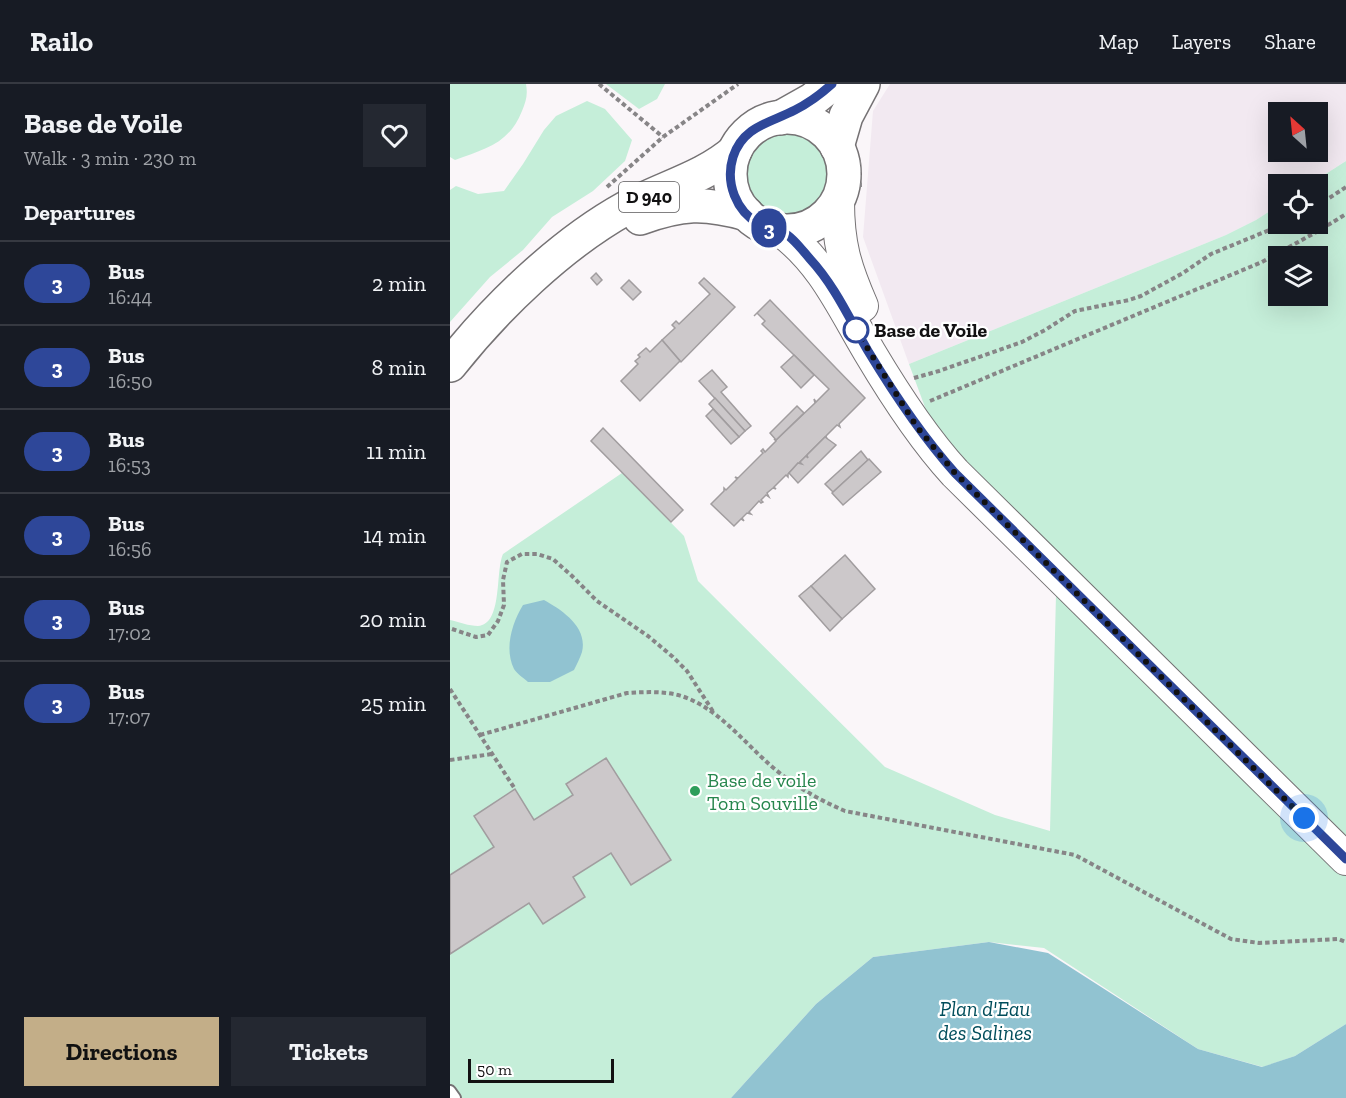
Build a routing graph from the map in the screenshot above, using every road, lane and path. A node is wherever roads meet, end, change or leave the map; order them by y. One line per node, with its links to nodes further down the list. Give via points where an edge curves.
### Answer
1 (599, 84): 5 (path)
2 (832, 84): 4 (main road)
3 (863, 84): 6 (main road, via 846,116)
4 (780, 118): 6 (main road, via 810,122); 7 (main road, via 753,129)
5 (663, 137)
6 (848, 150): 9 (main road, via 842,161); 9 (path, via 861,169)
7 (735, 151): 11 (main road, via 731,184); 15 (main road, D 940, via 716,166 614,215)
8 (1346, 187): 10 (path)
9 (848, 199): 13 (main road, via 814,224); 17 (street, via 838,232 844,263)
10 (1328, 199)
11 (747, 214): 13 (main road, via 762,226); 15 (main road, D 940, via 706,205 675,208 615,227)
12 (1346, 214): 17 (path, via 1262,262)
13 (781, 231): 17 (street, via 826,278 870,354)
14 (1268, 231): 17 (path, via 1211,254 1141,296 1075,311 1022,342 957,365)
15 (567, 250): 16 (main road, D 940, via 500,308)
16 (450, 365)
17 (902, 398): 25 (street, via 934,449 972,492)
18 (452, 629): 20 (path, via 476,637 488,635 504,605 507,562 522,554 553,559 597,602 673,657 687,671)
19 (450, 689): 21 (path)
20 (716, 717): 21 (path, via 679,696 627,693); 26 (path, via 797,786 845,811 1075,855 1230,939 1259,943 1338,939)
21 (480, 735): 22 (path)
22 (492, 754): 23 (path); 24 (path)
23 (450, 760)
24 (515, 789)
25 (1346, 859)
26 (1346, 942)
27 (450, 1090): 28 (lane)
28 (455, 1098)

